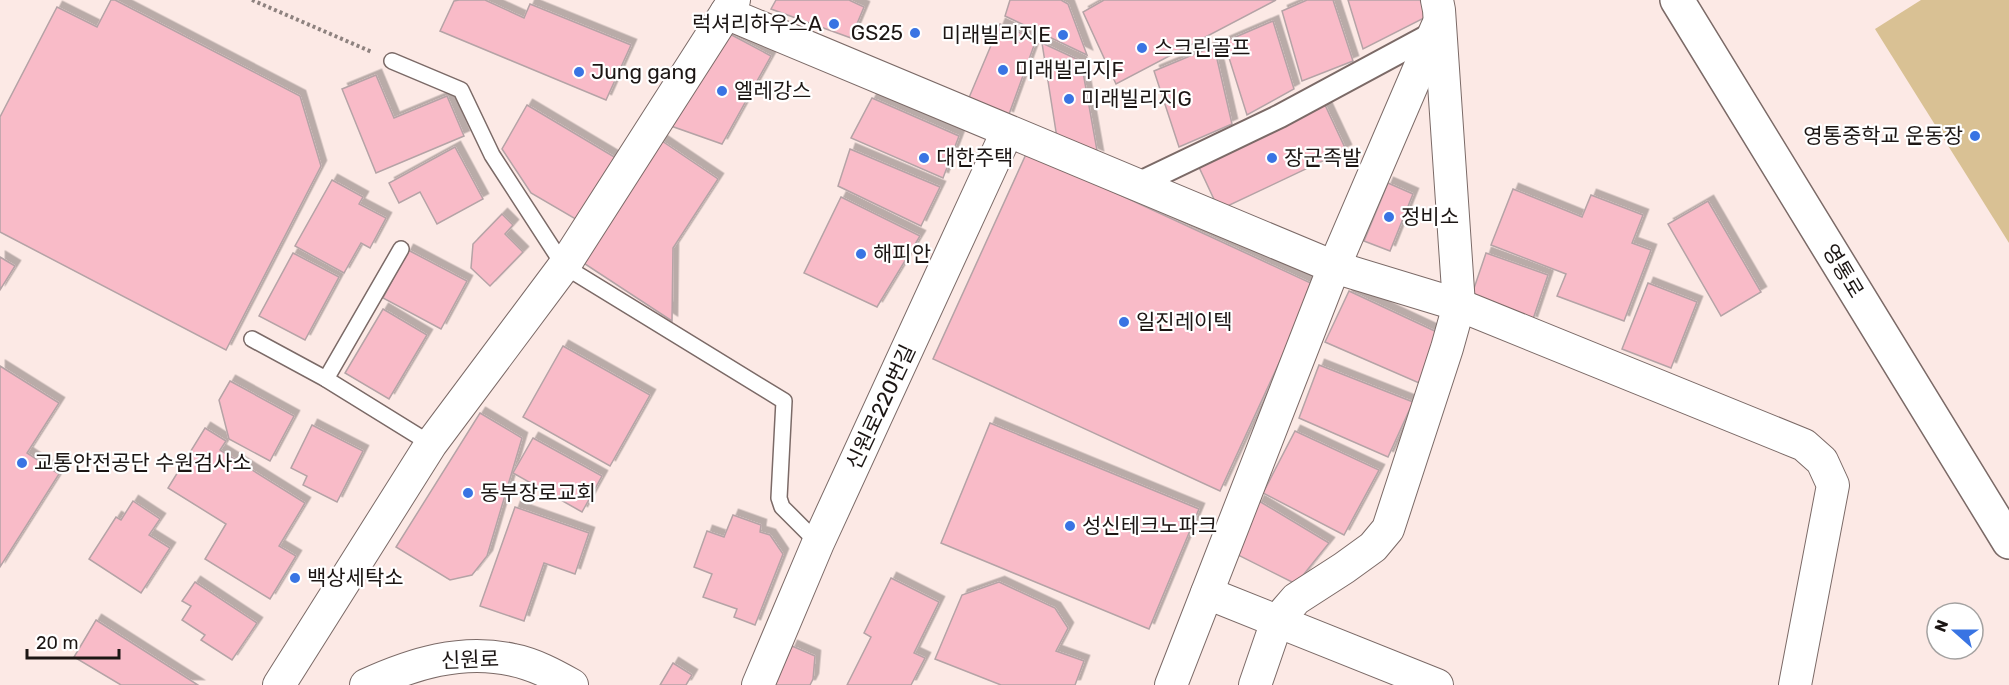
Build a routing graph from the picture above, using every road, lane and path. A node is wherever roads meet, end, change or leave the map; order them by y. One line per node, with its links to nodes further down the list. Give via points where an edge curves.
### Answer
1 (252, 0): 5 (path)
2 (1677, 0): 15 (street, 영통로)
3 (730, 6): 6 (street); 9 (street)
4 (1439, 11): 7 (street, via 1280,116); 10 (street); 11 (street)
5 (392, 61): 9 (lane, via 461,90 492,155)
6 (1007, 132): 7 (street); 16 (street, 신원로220번길)
7 (1136, 185): 10 (street)
8 (401, 249): 13 (lane)
9 (564, 266): 14 (street); 16 (lane, via 784,401 779,498 782,507)
10 (1334, 267): 11 (street); 17 (street)
11 (1459, 305): 18 (street, via 1388,529 1373,547 1296,599); 26 (street, via 1804,445 1822,461 1833,484)
12 (252, 339): 13 (lane)
13 (326, 379): 14 (lane)
14 (431, 444): 19 (street)
15 (2009, 542)
16 (818, 543): 22 (street, 신원로220번길)
17 (1207, 593): 18 (street); 23 (street)
18 (1277, 621): 24 (street); 25 (street)
19 (279, 685)
20 (366, 685): 21 (street, 신원로, via 447,657 485,656 514,660)
21 (572, 685)
22 (758, 685)
23 (1171, 685)
24 (1254, 685)
25 (1437, 685)
26 (1795, 685)

